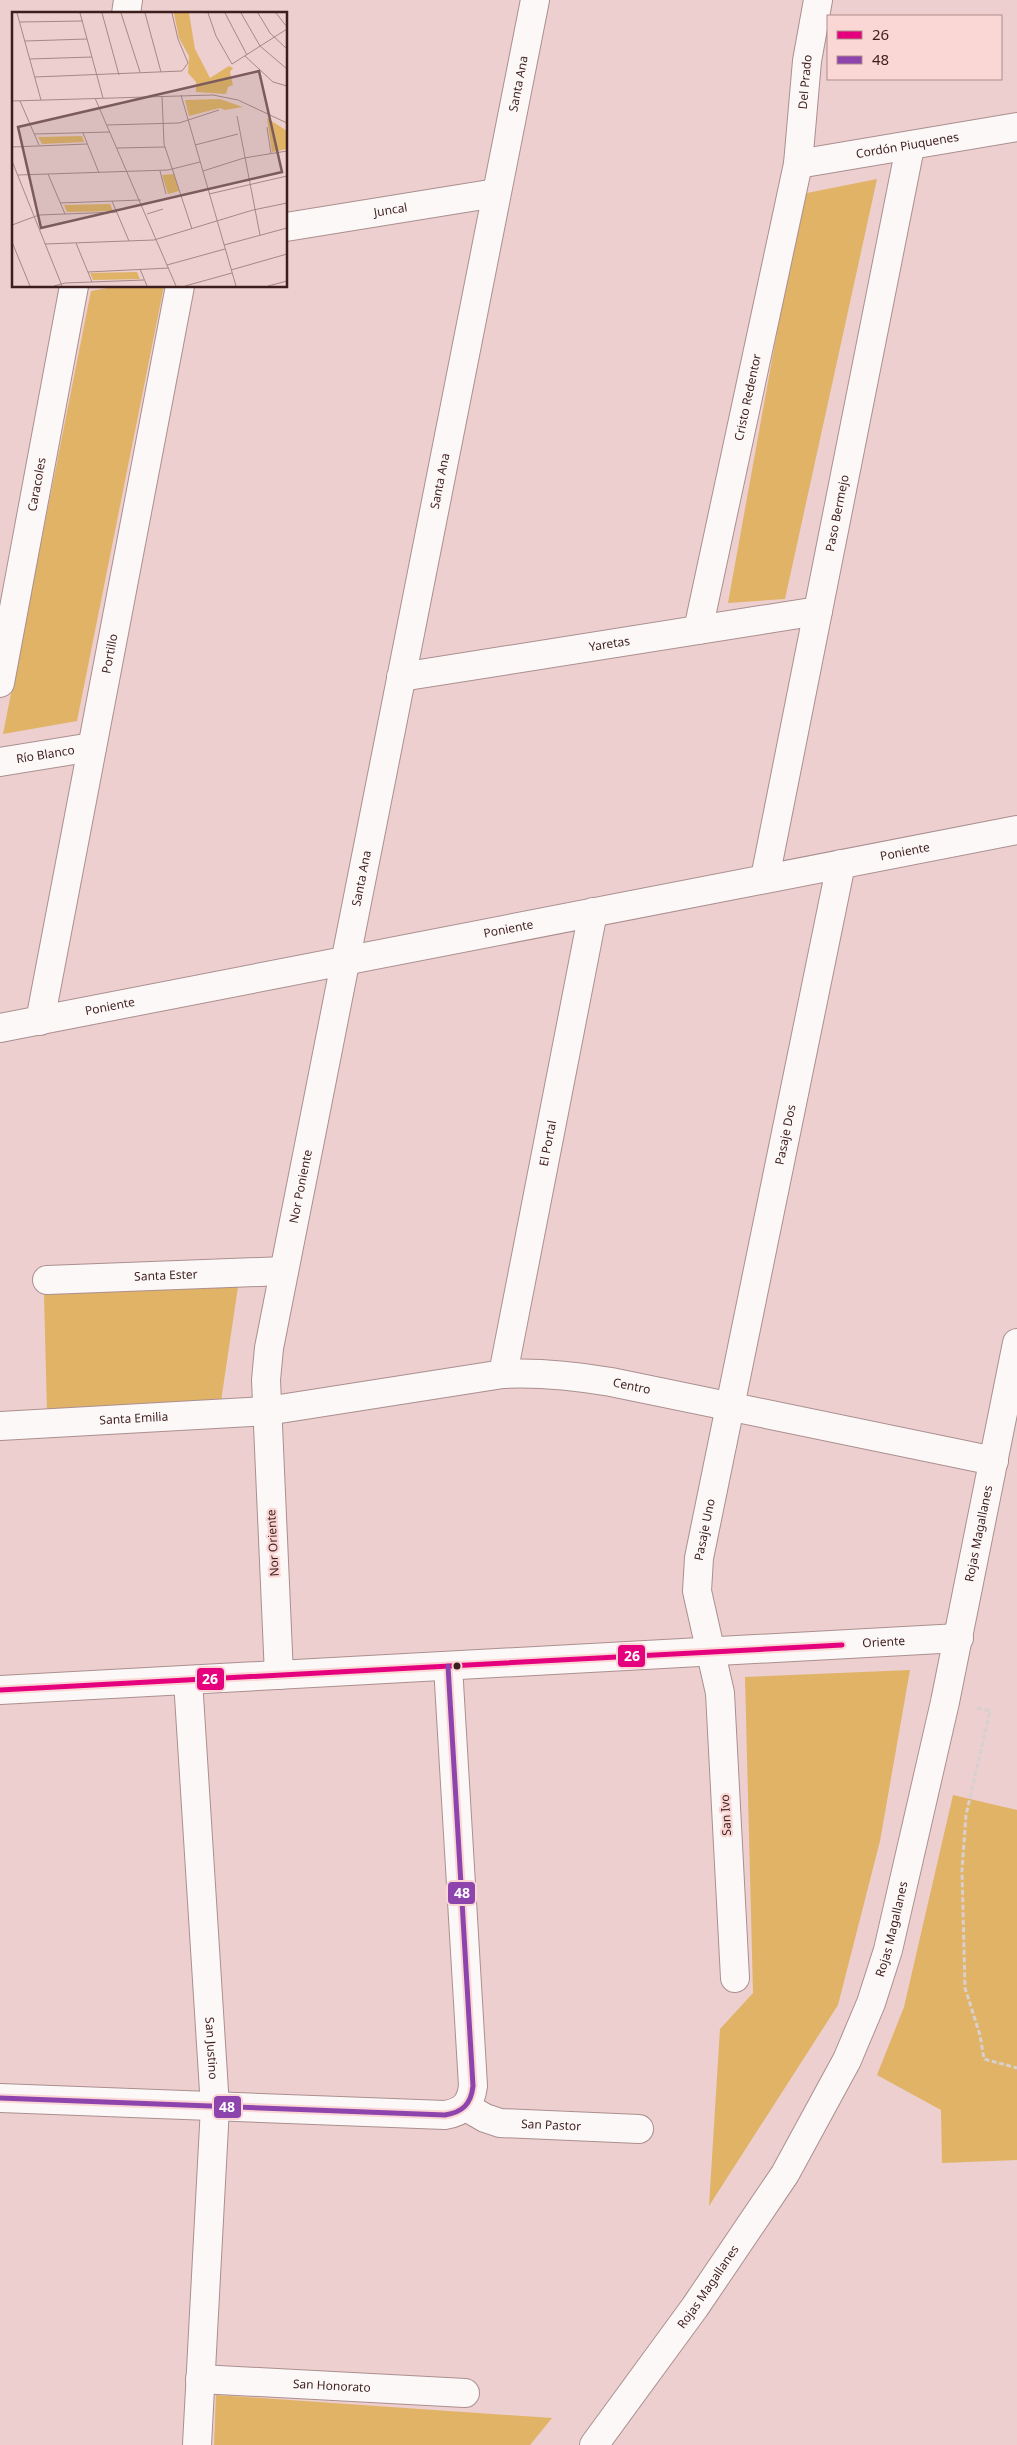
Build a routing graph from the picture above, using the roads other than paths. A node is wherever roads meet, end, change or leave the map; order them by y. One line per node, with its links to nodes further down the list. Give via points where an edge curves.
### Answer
1 (535, 0): 6 (street, Santa Ana)
2 (818, 0): 5 (street, Del Prado, via 806,70)
3 (1017, 127): 4 (street, Cordón Piuquenes)
4 (910, 146): 5 (street, Cordón Piuquenes); 10 (street, Paso Bermejo)
5 (798, 164): 11 (street, Cristo Redentor)
6 (496, 193): 7 (street, Juncal); 12 (street, Santa Ana)
7 (288, 226)
8 (74, 288): 13 (street, Caracoles)
9 (180, 288): 14 (street, Portillo)
10 (818, 611): 11 (street, Yaretas); 18 (street, Paso Bermejo)
11 (698, 630): 12 (street, Yaretas)
12 (401, 678): 20 (street, Santa Ana)
13 (0, 682)
14 (92, 747): 15 (street, Río Blanco); 21 (street, Portillo)
15 (0, 762)
16 (1017, 830): 17 (street, Poniente)
17 (841, 864): 18 (street, Poniente); 27 (street, Pasaje Dos)
18 (765, 878): 19 (street, Poniente)
19 (593, 912): 20 (street, Poniente); 26 (street, El Portal)
20 (345, 962): 21 (street, Poniente); 23 (street, Nor Poniente)
21 (40, 1021): 22 (street, Poniente)
22 (0, 1028)
23 (284, 1271): 24 (street, Santa Ester); 28 (street, Nor Poniente, via 268,1348)
24 (46, 1280)
25 (1017, 1343): 30 (street, Rojas Magallanes)
26 (503, 1374): 27 (street, Centro, via 583,1378); 28 (street, Centro)
27 (729, 1407): 30 (street, Centro); 32 (street, Pasaje Uno, via 698,1558 700,1606)
28 (267, 1411): 29 (street, Santa Emilia); 34 (street, Nor Oriente)
29 (0, 1426)
30 (994, 1460): 31 (street, Rojas Magallanes)
31 (959, 1638): 32 (street, Oriente); 45 (street, Rojas Magallanes, via 888,1950 847,2060 785,2174 695,2307)
32 (711, 1652): 33 (street, Oriente); 37 (street, San Ivo, via 720,1694)
33 (448, 1666): 34 (street, Oriente); 40 (street, via 473,2086 472,2097)
34 (279, 1675): 35 (street, Oriente)
35 (188, 1680): 36 (street, Oriente); 39 (street, San Justino)
36 (0, 1690)
37 (735, 1978)
38 (0, 2098): 39 (street)
39 (215, 2107): 40 (street, via 445,2114 456,2113); 42 (street, San Justino)
40 (466, 2107): 41 (street, San Pastor, via 500,2123)
41 (639, 2129)
42 (200, 2379): 43 (street, San Honorato); 44 (street, San Justino)
43 (465, 2393)
44 (197, 2445)
45 (594, 2445)

